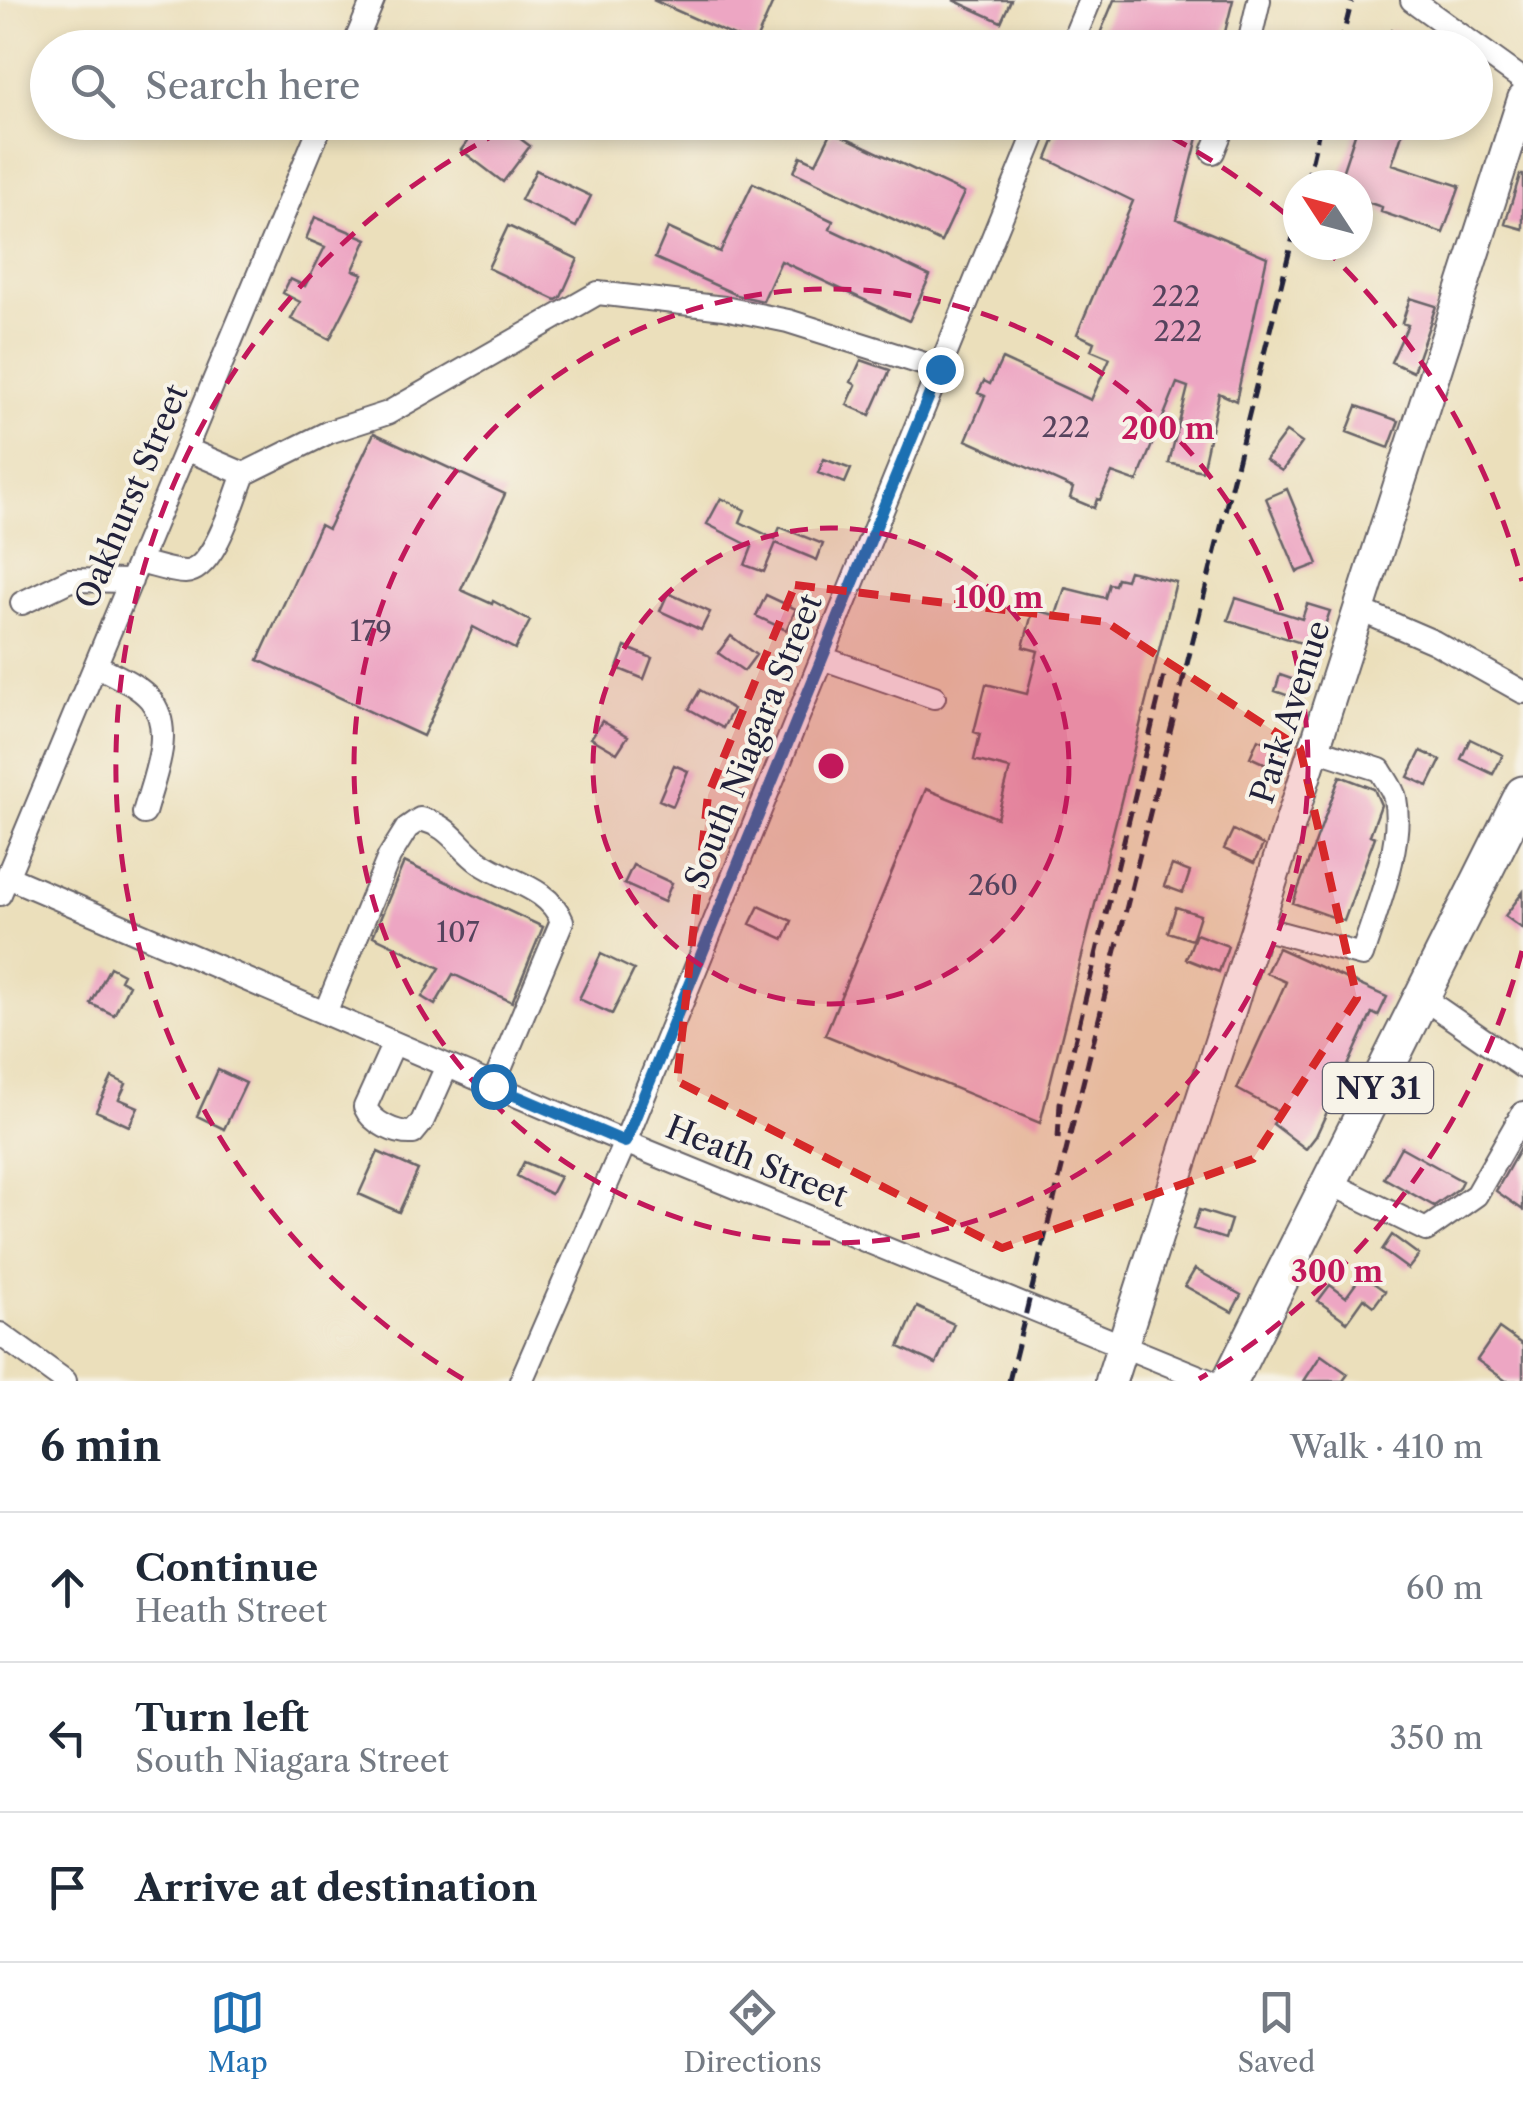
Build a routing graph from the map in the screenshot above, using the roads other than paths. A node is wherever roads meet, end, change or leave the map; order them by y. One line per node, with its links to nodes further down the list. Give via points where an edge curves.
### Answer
1 (372, 0): 5 (street)
2 (1090, 0): 6 (street)
3 (1259, 0): 7 (street)
4 (1412, 0): 8 (street)
5 (360, 30)
6 (1078, 30)
7 (1252, 30)
8 (1454, 30)
9 (1493, 58): 10 (street)
10 (1523, 80)
11 (1523, 99): 21 (main road, Park Avenue)
12 (315, 140): 17 (street, Oakhurst Street)
13 (1033, 140): 16 (street, South Niagara Street)
14 (1218, 140): 15 (street)
15 (1213, 152)
16 (940, 369): 18 (street, via 788,321 598,293 388,413 328,432); 22 (street, South Niagara Street)
17 (186, 449): 18 (street); 19 (street, Oakhurst Street)
18 (244, 474): 19 (street, via 200,568)
19 (135, 572): 20 (street, via 70,580); 23 (street, Oakhurst Street)
20 (22, 603)
21 (1360, 610): 24 (street); 26 (main road, Park Avenue)
22 (822, 658): 25 (street); 38 (street, South Niagara Street)
23 (96, 666): 28 (street, via 150,700 162,723); 29 (street, Oakhurst Street)
24 (1523, 692)
25 (934, 697)
26 (1315, 749): 30 (main road, Park Avenue); 30 (street, via 1380,770 1394,795 1396,826 1385,883 1362,955)
27 (1523, 794): 31 (highway, NY 31)
28 (144, 813)
29 (4, 885): 32 (street, Heath Street)
30 (1258, 927): 41 (main road, Park Avenue)
31 (1423, 998): 35 (street); 39 (highway, NY 31)
32 (325, 1013): 33 (street, Heath Street); 36 (street, via 407,828 420,819 446,827 473,858 544,896 562,921)
33 (394, 1043): 34 (street, Heath Street); 34 (street, via 365,1107 377,1122 413,1133)
34 (447, 1066): 36 (street, Heath Street)
35 (1523, 1067)
36 (493, 1086): 38 (street, Heath Street)
37 (1523, 1113): 39 (street, via 1476,1195 1426,1230)
38 (625, 1142): 41 (street, Heath Street); 43 (street, South Niagara Street)
39 (1330, 1182): 46 (highway, NY 31)
40 (0, 1334): 42 (street)
41 (1124, 1346): 44 (main road, Park Avenue); 45 (street, Heath Street)
42 (65, 1381)
43 (521, 1381)
44 (1114, 1381)
45 (1209, 1381)
46 (1230, 1381)

